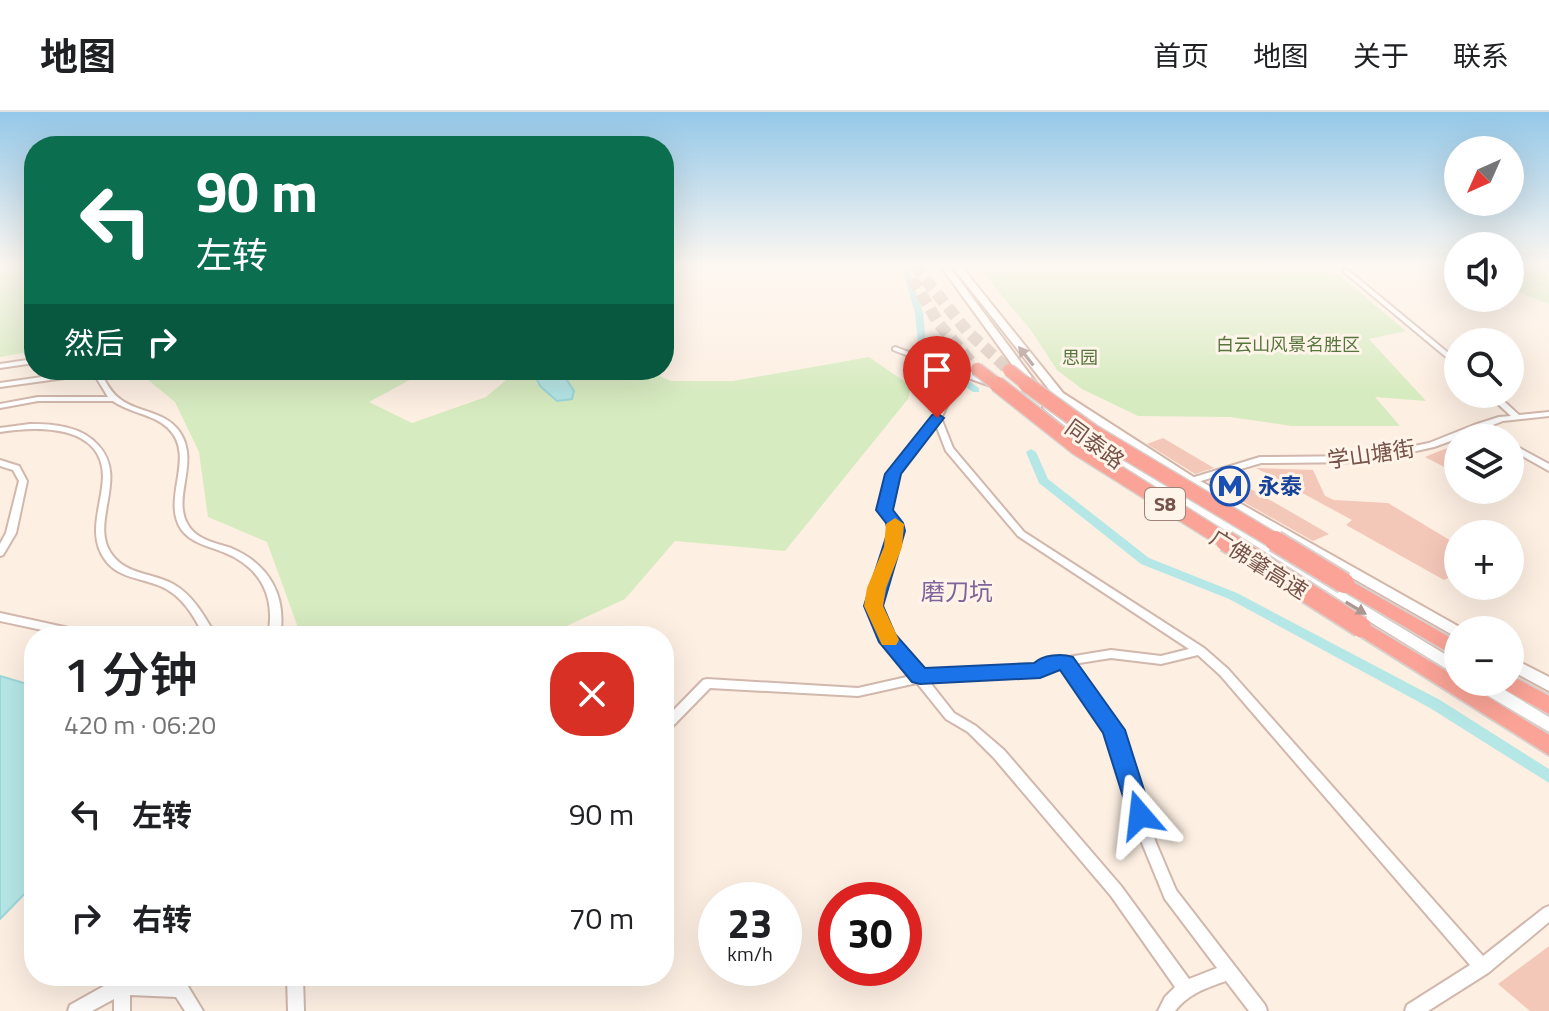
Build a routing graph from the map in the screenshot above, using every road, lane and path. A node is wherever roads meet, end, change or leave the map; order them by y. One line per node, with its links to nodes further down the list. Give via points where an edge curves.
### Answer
1 (975, 307): 13 (main road, 同泰路)
2 (988, 307): 14 (main road, 同泰路, one-way to 2)
3 (1389, 307): 5 (street)
4 (895, 349): 9 (street)
5 (1444, 353)
6 (24, 362): 7 (street)
7 (0, 366)
8 (1009, 370): 37 (highway, 广佛肇高速 / S8, bridge, via 1085,427)
9 (973, 372): 19 (street); 22 (street, via 957,381); 51 (highway, 广佛肇高速 / S8, bridge, via 1123,478)
10 (34, 380): 12 (street)
11 (101, 380): 15 (street)
12 (0, 385)
13 (1035, 389): 14 (main road); 19 (main road, 同泰路)
14 (1052, 390): 18 (main road, 同泰路); 30 (main road, via 1079,421 1116,447 1229,513)
15 (115, 399): 16 (street, via 38,399); 36 (street, via 158,416 174,431 186,450 181,522 195,539 256,566 270,587)
16 (0, 406)
17 (1507, 408): 21 (street)
18 (1082, 409): 19 (main road); 29 (main road, 同泰路)
19 (1054, 413): 39 (main road, 同泰路, one-way to 39, via 1098,460 1170,494)
20 (1549, 414): 21 (street, 学山塘街)
21 (1517, 417): 23 (street, 学山塘街)
22 (937, 418): 38 (street, via 949,449 1021,534); 42 (street, via 893,474 885,510 896,531 874,606 886,637)
23 (1489, 424)
24 (0, 430): 35 (street, via 37,426 86,437 107,468 101,537 108,560 129,575 166,585 184,597)
25 (1444, 440): 29 (street, 学山塘街, via 1366,459 1260,460)
26 (1524, 454): 28 (street)
27 (0, 463): 31 (street, via 16,468 23,481 11,533)
28 (1549, 468)
29 (1191, 481): 30 (main road, 同泰路)
30 (1301, 544): 33 (main road, 同泰路)
31 (0, 553)
32 (0, 617): 34 (street)
33 (1444, 625)
34 (41, 626)
35 (203, 626)
36 (277, 626)
37 (1444, 640)
38 (1200, 651): 40 (street, via 1161,660 1111,654); 53 (street)
39 (1444, 661)
40 (1065, 662): 42 (street, via 1044,665 1040,671); 54 (street, via 1114,730 1170,894)
41 (1524, 671): 44 (main road)
42 (920, 676): 49 (street, via 858,692 707,683); 59 (street, via 950,716 999,754 1107,879)
43 (1524, 682): 46 (highway)
44 (1549, 685)
45 (1524, 691): 48 (highway)
46 (1549, 695)
47 (1501, 696): 50 (main road)
48 (1549, 706)
49 (674, 718)
50 (1549, 725)
51 (1549, 749)
52 (1549, 913): 53 (street)
53 (1482, 967): 66 (street)
54 (1229, 972): 59 (street); 65 (street)
55 (113, 986): 60 (street)
56 (120, 986): 61 (street)
57 (158, 986): 62 (street, via 180,989)
58 (295, 986): 63 (street)
59 (1187, 990): 64 (street, via 1171,1000)
60 (76, 1011)
61 (122, 1011)
62 (195, 1011)
63 (296, 1011)
64 (1166, 1011)
65 (1259, 1011)
66 (1413, 1011)

